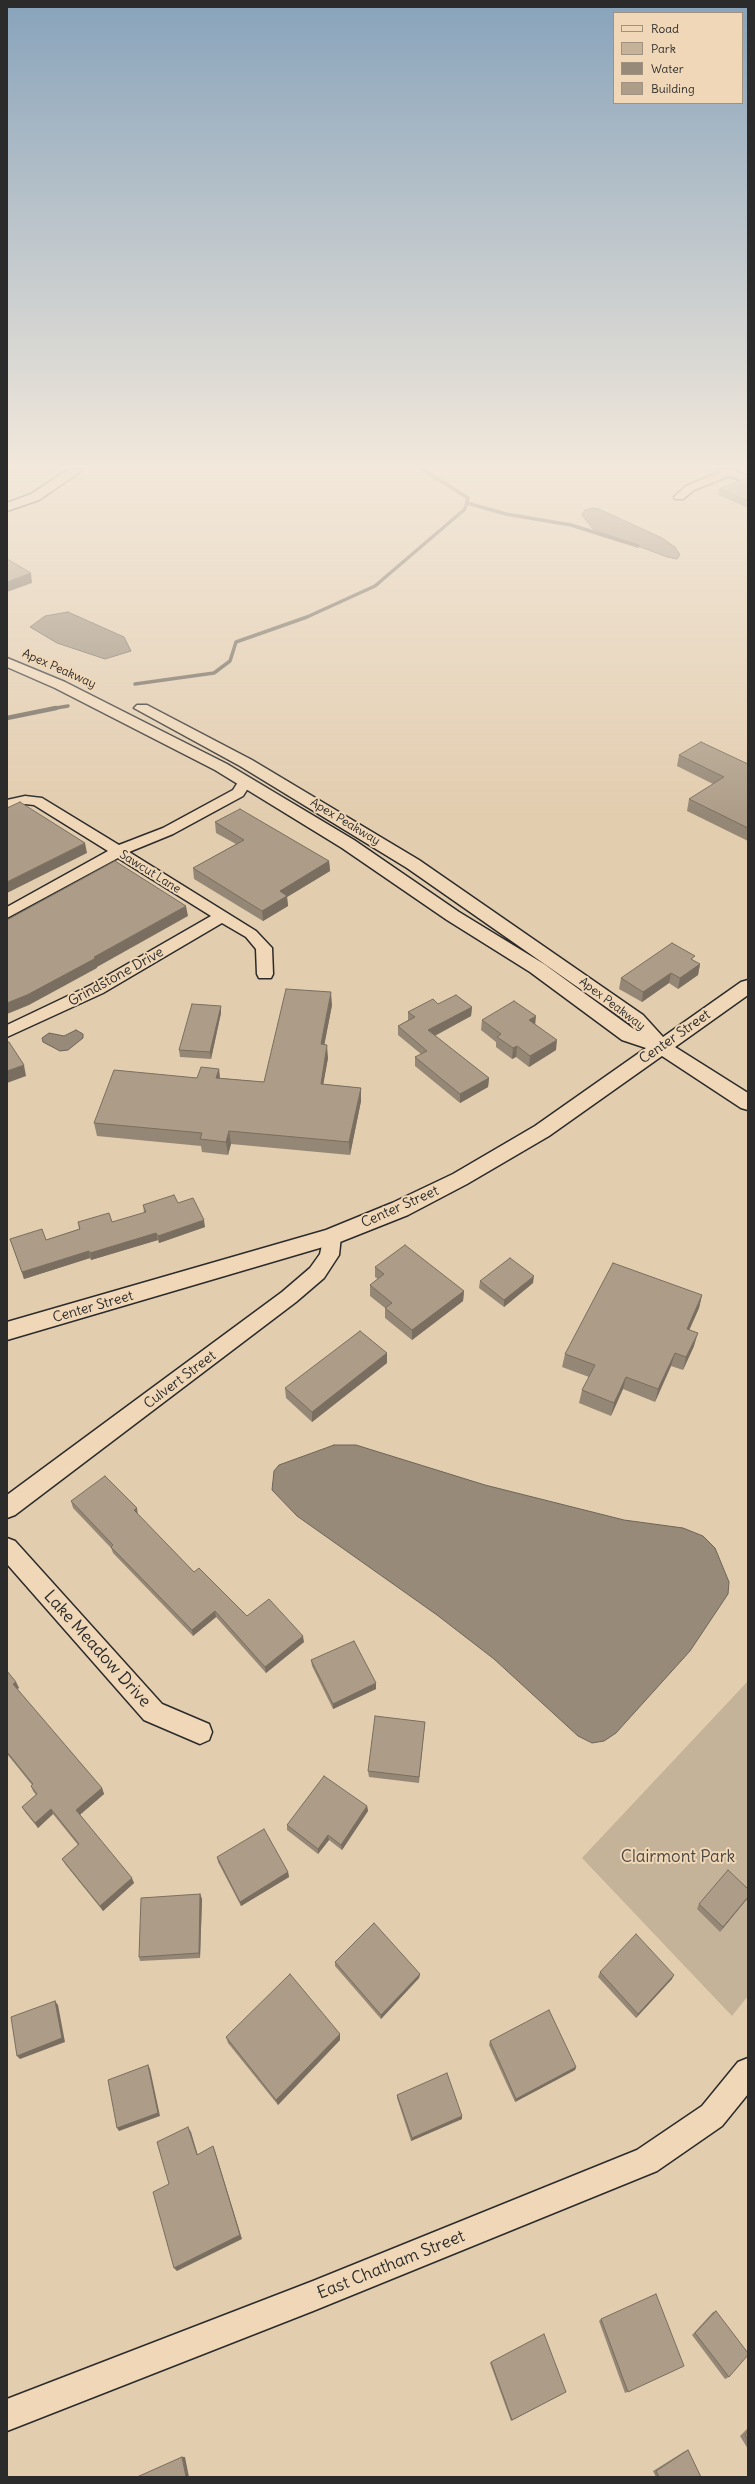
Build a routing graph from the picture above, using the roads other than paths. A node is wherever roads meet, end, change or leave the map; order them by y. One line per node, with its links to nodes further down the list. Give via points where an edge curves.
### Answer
1 (7, 662): 6 (main road, Apex Peakway, via 144,726)
2 (55, 667): 3 (main road, Apex Peakway)
3 (76, 677)
4 (126, 700): 5 (main road, Apex Peakway)
5 (263, 773): 6 (street); 14 (main road, Apex Peakway, via 365,833 483,911 636,1019)
6 (245, 782): 8 (street, via 238,793 168,831 141,839); 14 (main road, Apex Peakway, via 348,844 453,916 537,968 629,1035)
7 (7, 804): 8 (street, Sawcut Lane, via 25,800 37,801)
8 (117, 852): 9 (street); 10 (street, Sawcut Lane)
9 (7, 913)
10 (222, 916): 11 (street, Sawcut Lane, via 251,934 264,948); 13 (street, Grindstone Drive, via 97,989)
11 (265, 974)
12 (748, 986): 14 (main road, Center Street)
13 (7, 1032)
14 (660, 1046): 15 (main road); 16 (main road, Center Street, via 570,1113 460,1179 400,1209)
15 (748, 1103)
16 (332, 1236): 17 (main road, Center Street); 18 (street, Culvert Street, via 329,1255 317,1273 289,1297)
17 (7, 1331)
18 (7, 1508)
19 (7, 1548): 20 (street, Lake Meadow Drive, via 153,1712)
20 (200, 1732)
21 (748, 2072): 22 (street, East Chatham Street, via 712,2116 647,2161)
22 (7, 2415)

